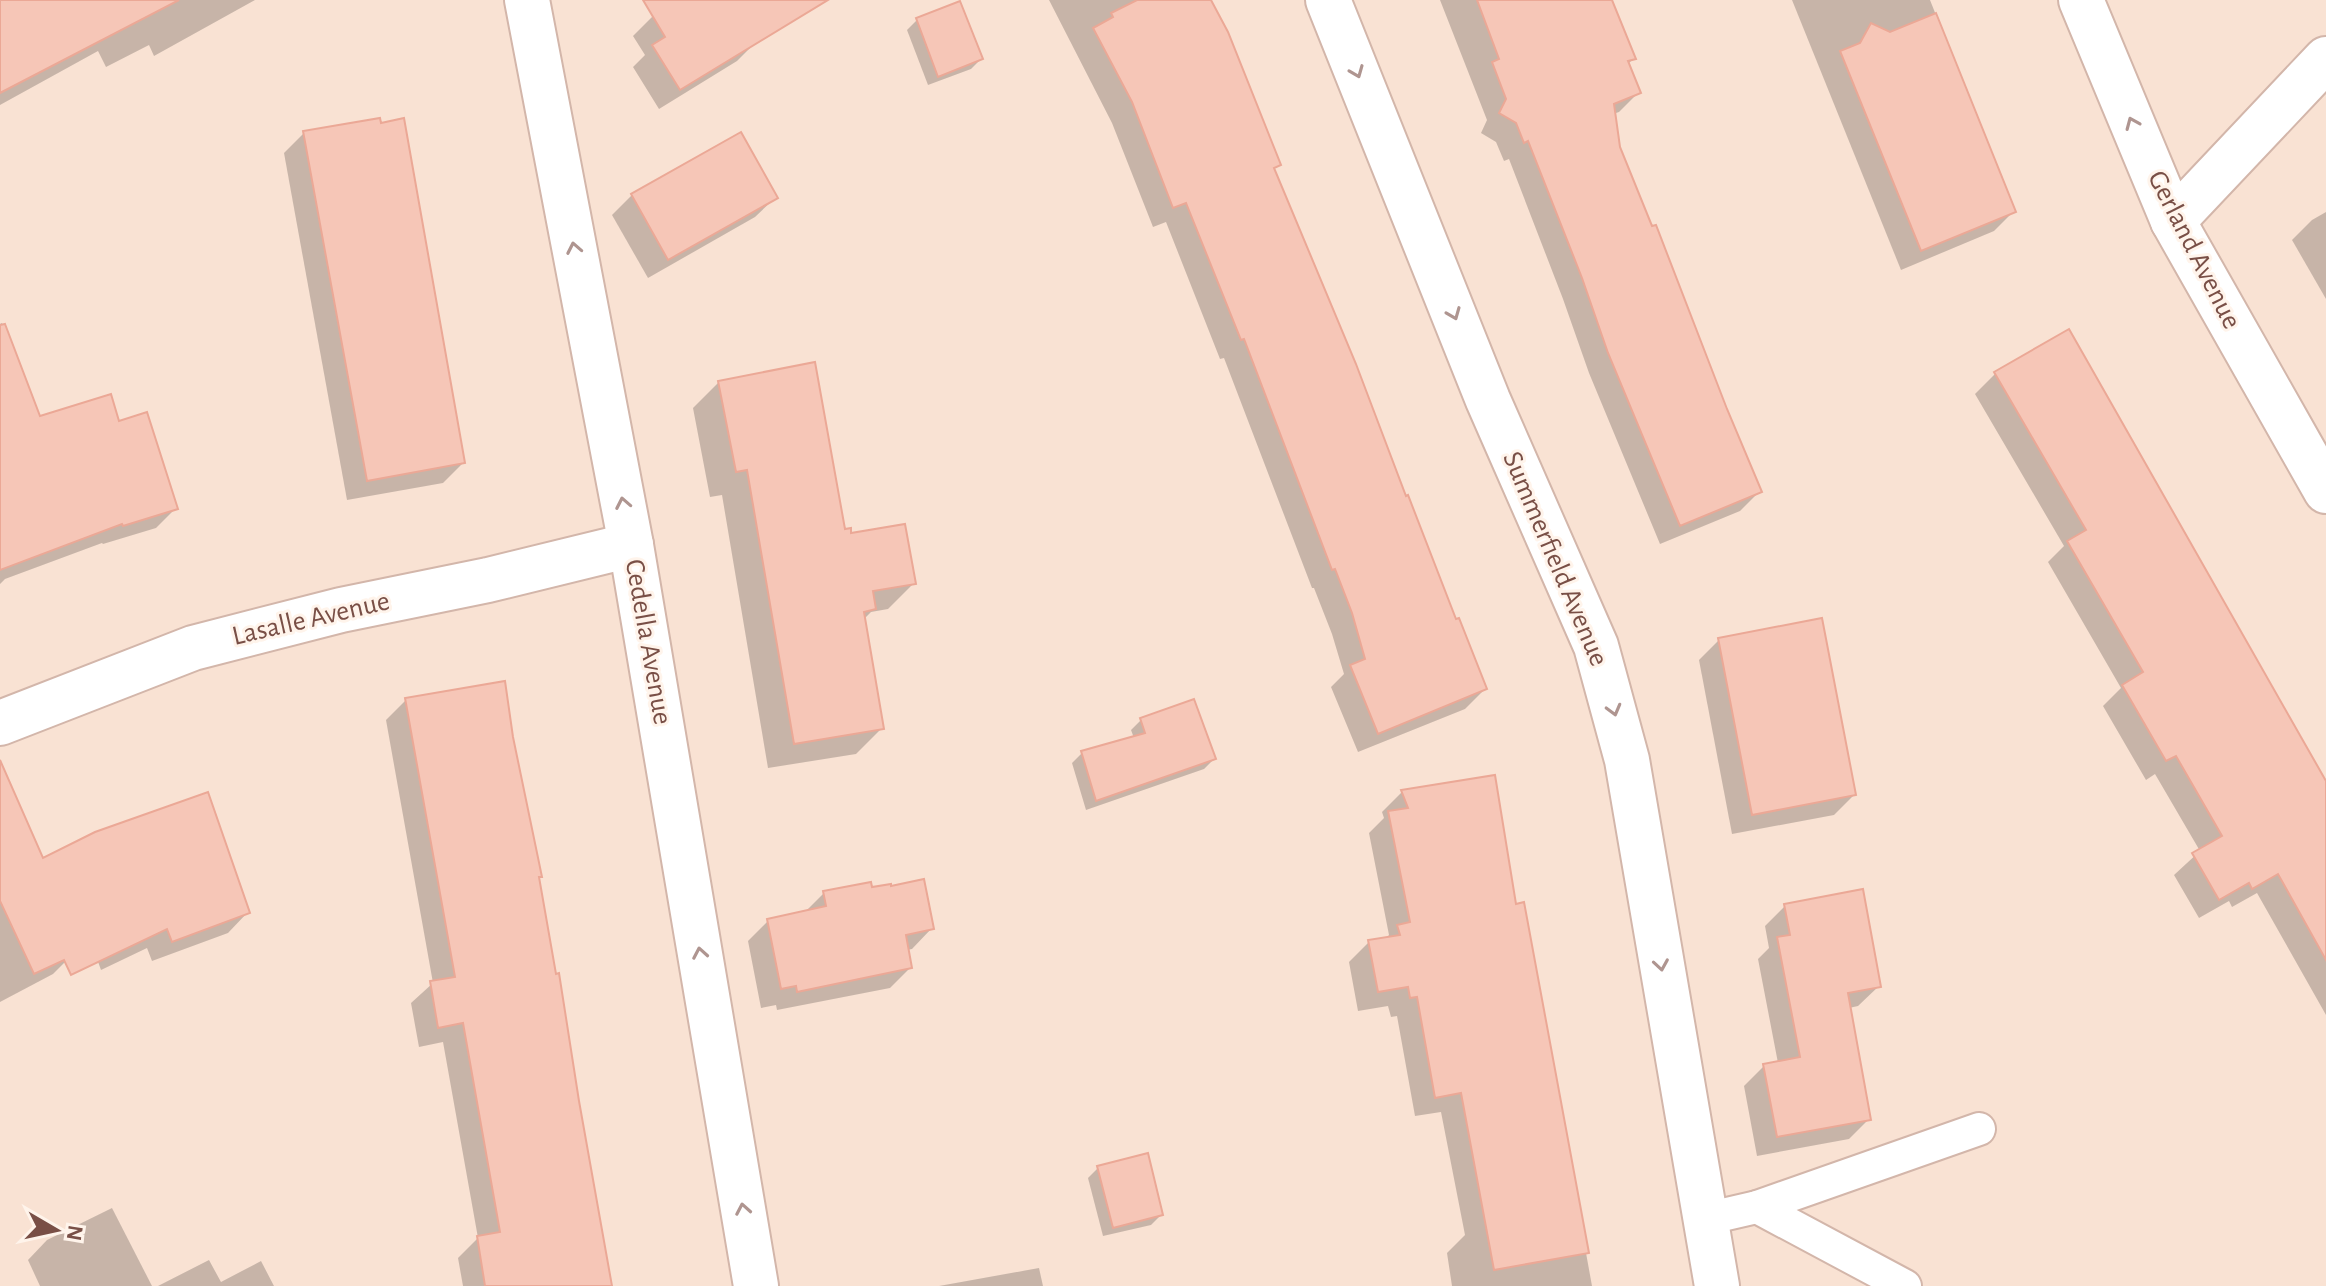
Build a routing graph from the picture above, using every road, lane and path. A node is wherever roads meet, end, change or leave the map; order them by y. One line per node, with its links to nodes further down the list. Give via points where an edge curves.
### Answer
1 (527, 0): 7 (street, Cedella Avenue, one-way to 1)
2 (1328, 0): 11 (street, Summerfield Avenue, one-way to 11, via 1488,400 1596,646 1627,760)
3 (2081, 0): 5 (street, Gerland Avenue, one-way to 3)
4 (2326, 59): 5 (street)
5 (2173, 221): 6 (street, Gerland Avenue)
6 (2326, 491)
7 (631, 545): 8 (street, Lasalle Avenue, via 193,648); 12 (street, Cedella Avenue, one-way to 7)
8 (0, 723)
9 (1979, 1129): 10 (lane)
10 (1757, 1207): 11 (lane); 14 (lane)
11 (1705, 1219): 13 (street, Summerfield Avenue)
12 (756, 1286)
13 (1717, 1286)
14 (1905, 1286)

